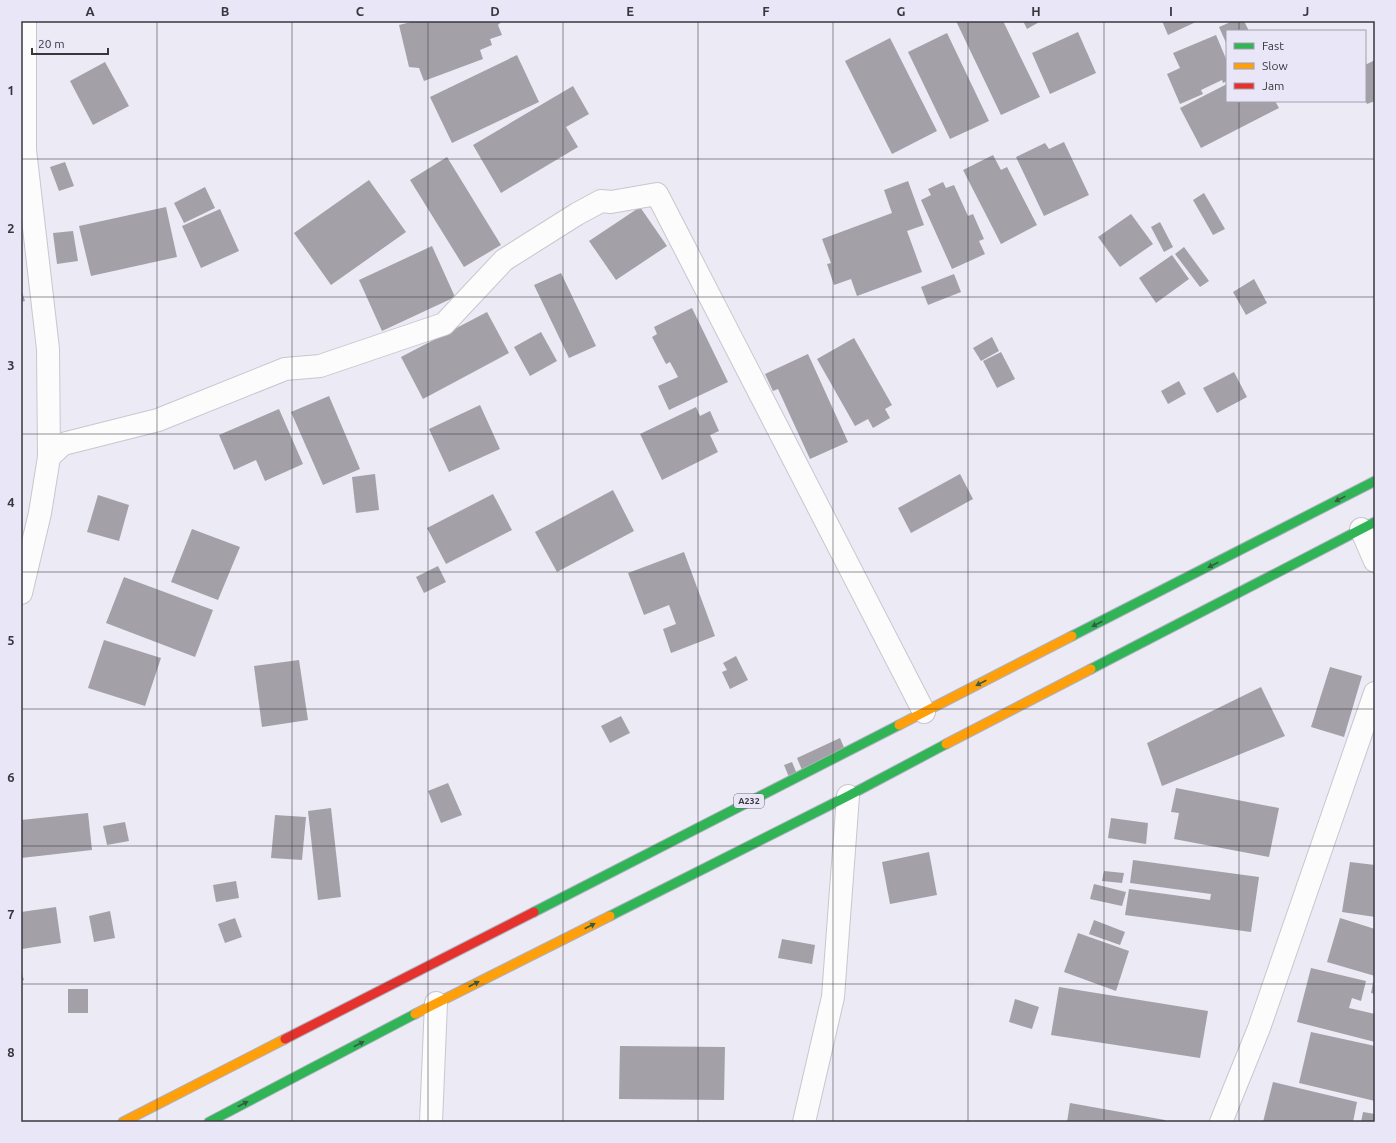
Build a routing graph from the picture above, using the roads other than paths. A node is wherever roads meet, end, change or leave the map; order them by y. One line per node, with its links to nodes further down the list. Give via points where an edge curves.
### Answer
1 (25, 21): 2 (street, via 24,150 48,349)
2 (49, 457): 6 (street, via 40,513); 8 (street, via 63,444 158,420 285,369 320,366 444,324 504,260 577,214 601,201 611,202 657,194)
3 (1375, 481): 8 (highway, A232, one-way to 8, via 1233,559)
4 (1368, 525): 5 (street); 9 (highway, via 1246,583)
5 (1375, 561)
6 (21, 593)
7 (1375, 694): 15 (street, via 1259,1028)
8 (924, 712): 11 (highway, A232)
9 (848, 796): 10 (highway, one-way to 9); 14 (street, via 833,997)
10 (436, 1004): 12 (highway, one-way to 10); 13 (street)
11 (123, 1122)
12 (209, 1122)
13 (431, 1122)
14 (804, 1122)
15 (1222, 1122)

